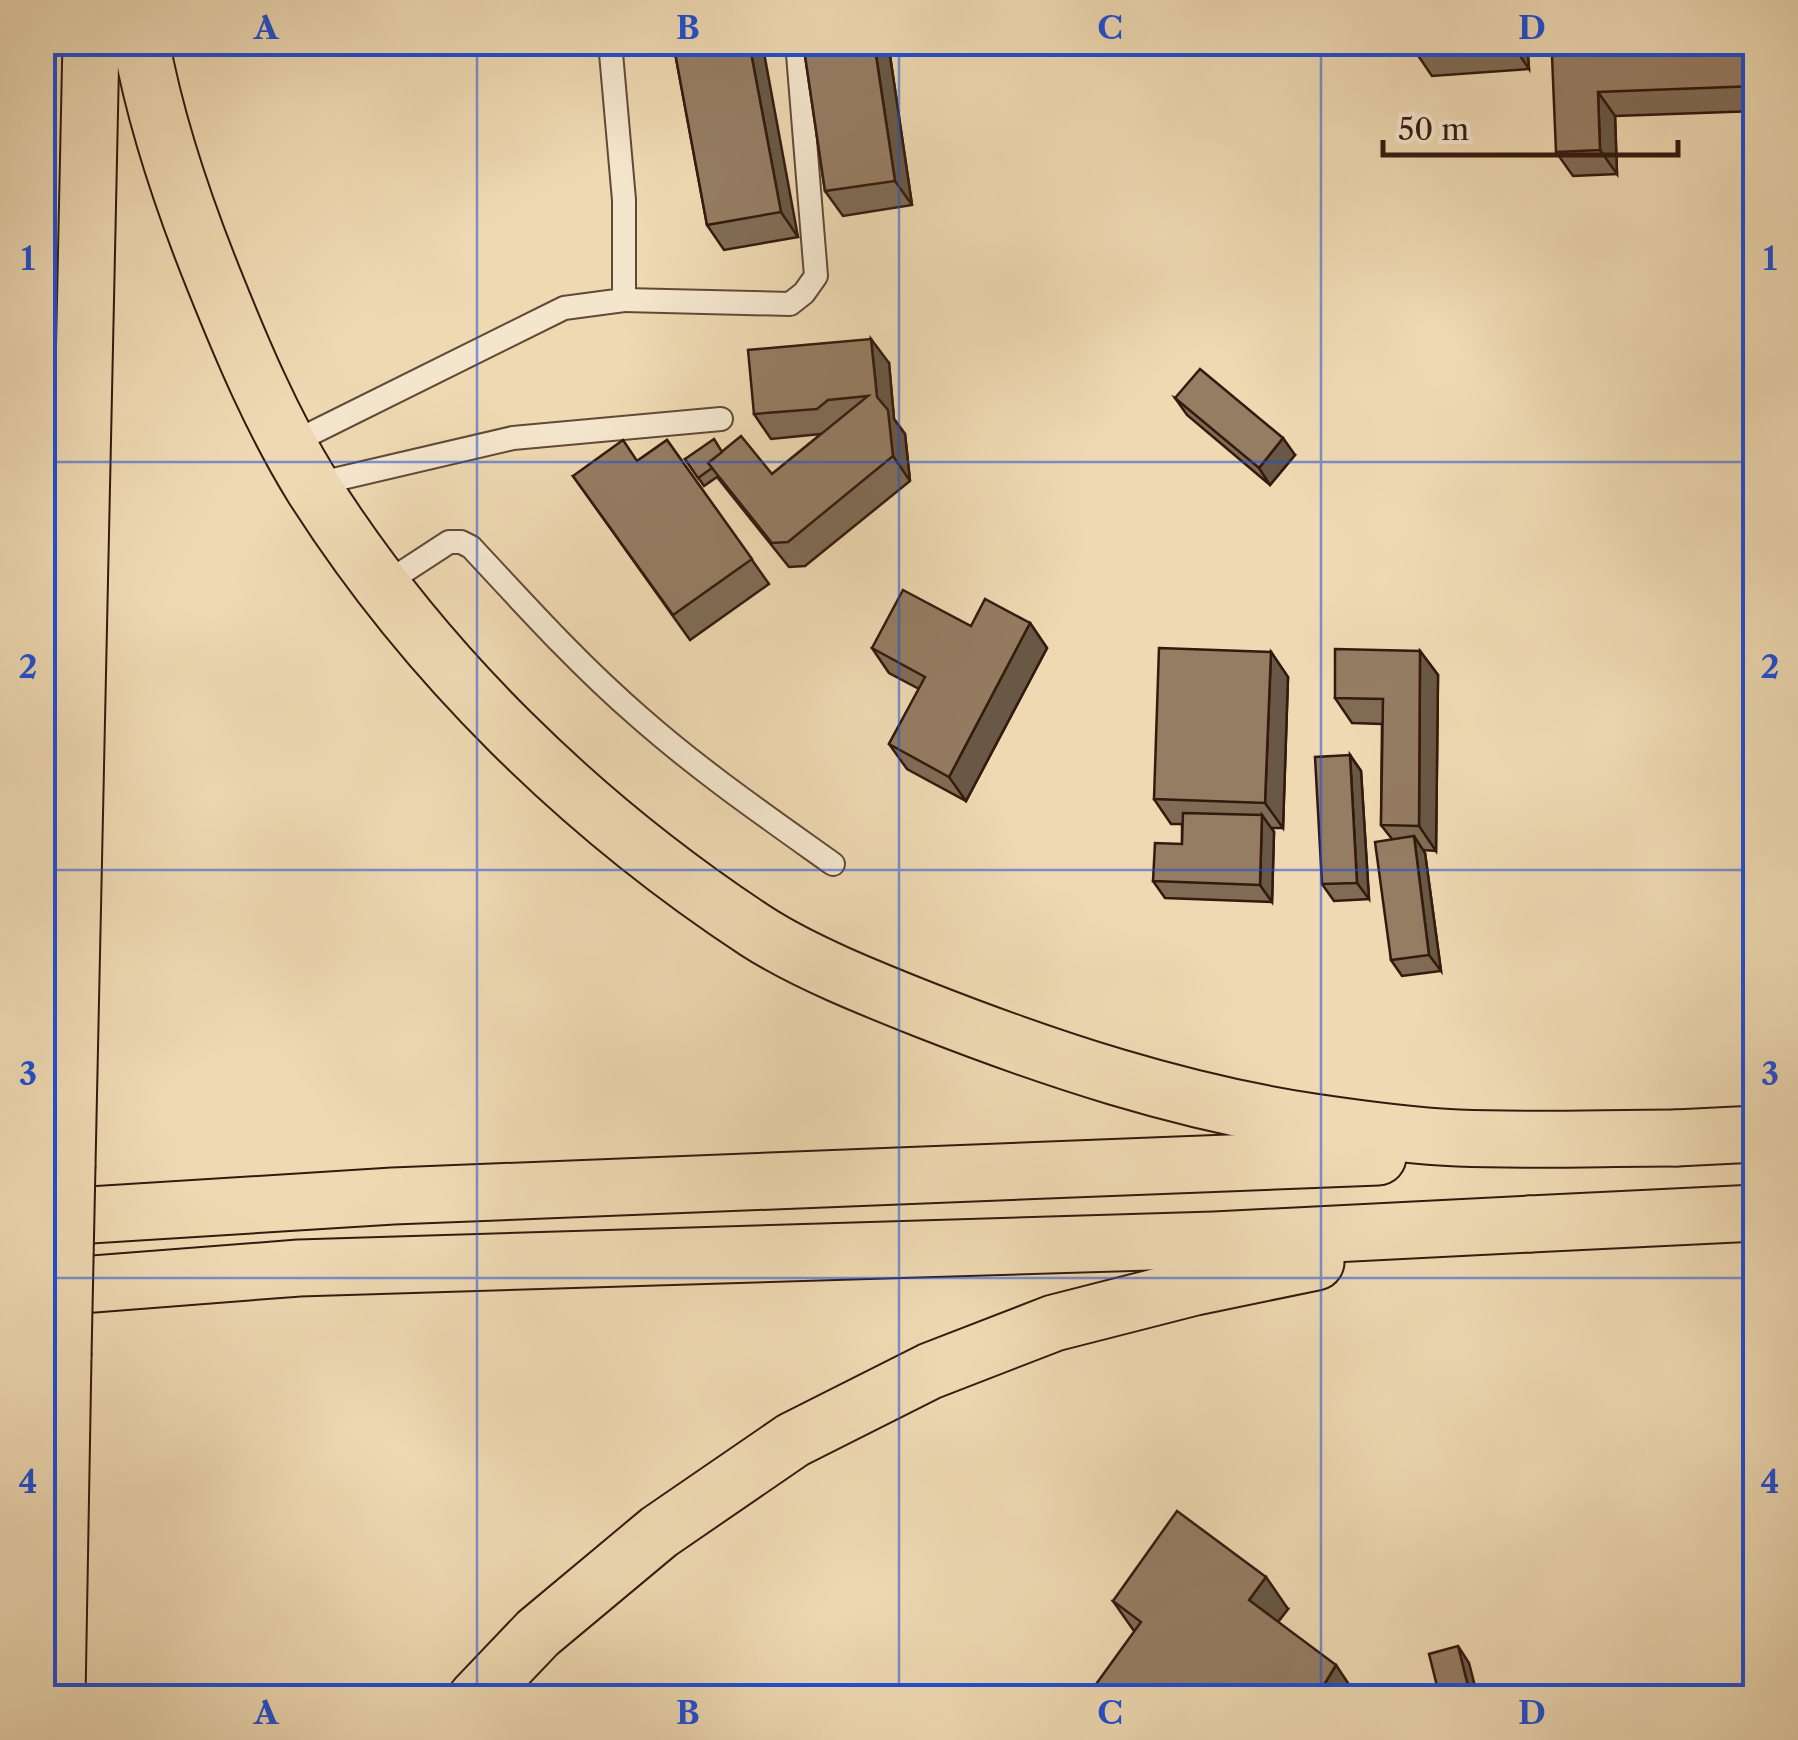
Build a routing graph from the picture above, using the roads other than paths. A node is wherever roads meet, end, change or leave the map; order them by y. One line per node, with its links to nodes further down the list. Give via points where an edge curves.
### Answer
1 (91, 42): 16 (main road, bridge)
2 (141, 42): 7 (main road, via 150,95 194,230 247,363)
3 (610, 42): 5 (lane, via 624,200)
4 (797, 42): 5 (lane, via 816,276 790,304)
5 (624, 300): 7 (lane, via 564,308)
6 (722, 419): 7 (lane)
7 (301, 464): 8 (main road)
8 (383, 584): 9 (lane, via 449,542 471,548 638,716); 11 (main road, via 478,701 576,793 760,934 874,990 1040,1053 1178,1094 1311,1122 1454,1138)
9 (833, 864)
10 (1756, 1134): 11 (main road)
11 (1676, 1138): 13 (main road)
12 (1756, 1213): 14 (main road)
13 (42, 1218)
14 (1530, 1224): 15 (main road, via 299,1268); 17 (main road, via 1195,1287 1054,1323 930,1371 792,1440 659,1532 538,1633)
15 (42, 1288)
16 (56, 1698)
17 (476, 1698)

